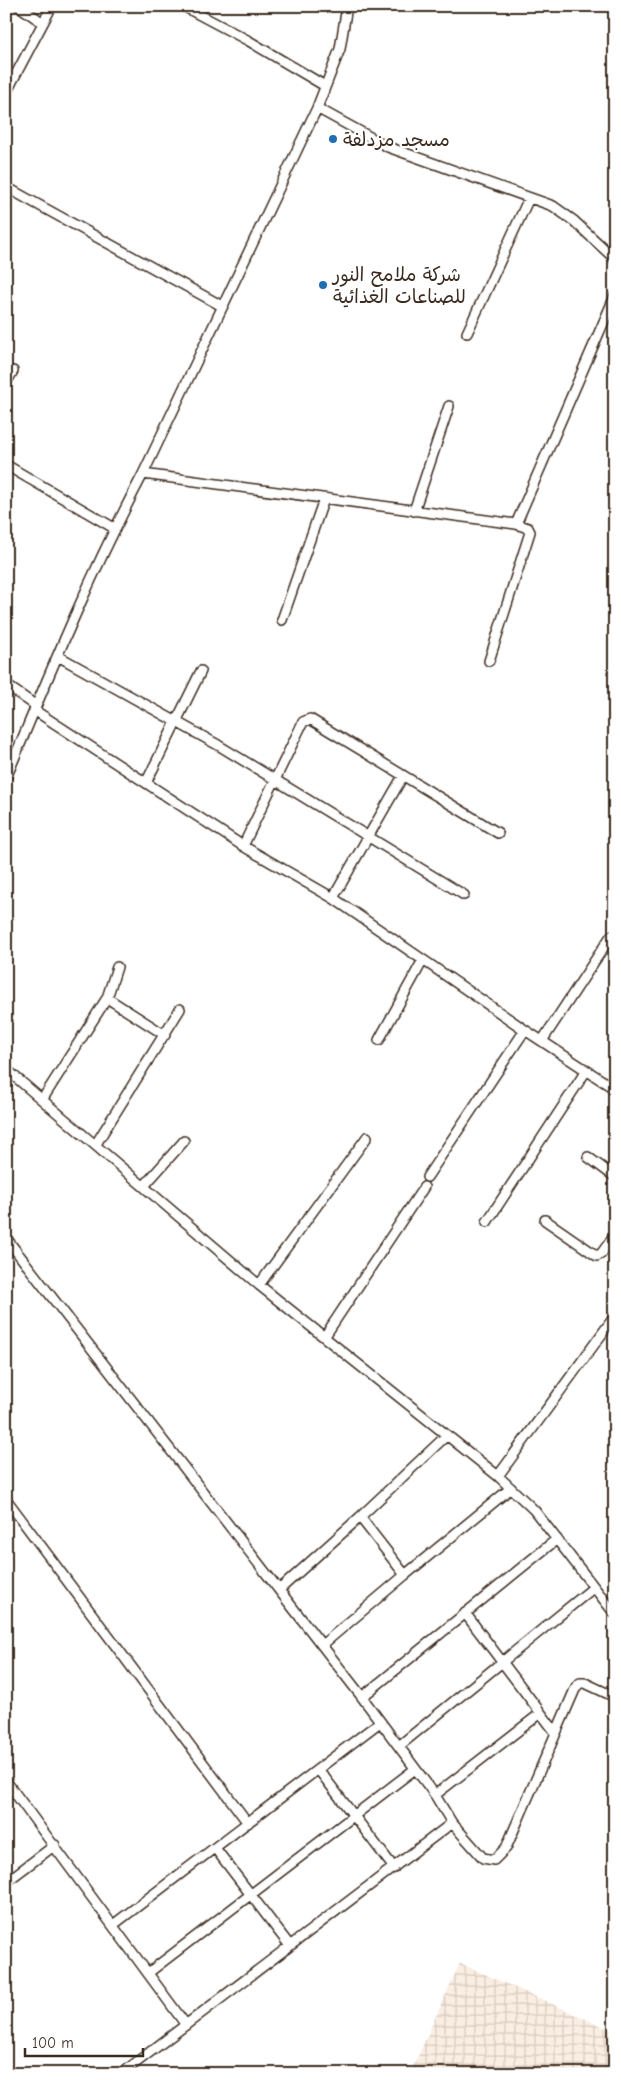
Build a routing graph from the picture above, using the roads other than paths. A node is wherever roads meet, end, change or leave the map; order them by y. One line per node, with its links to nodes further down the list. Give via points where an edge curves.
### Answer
1 (19, 6): 5 (street)
2 (52, 6): 5 (street)
3 (184, 6): 6 (street)
4 (347, 6): 6 (street, via 340,49)
5 (43, 23): 7 (street)
6 (325, 86): 8 (street)
7 (6, 93)
8 (317, 108): 10 (street, via 388,146); 13 (street)
9 (6, 187): 13 (street)
10 (529, 198): 11 (street, via 564,213); 14 (street)
11 (615, 259)
12 (615, 296): 22 (street)
13 (222, 306): 19 (street)
14 (467, 333)
15 (12, 371): 16 (street)
16 (6, 383)
17 (449, 406): 21 (street)
18 (6, 466): 23 (street)
19 (142, 474): 20 (street); 23 (street)
20 (324, 499): 21 (street); 24 (street)
21 (414, 511): 22 (street)
22 (516, 524): 26 (street, via 530,532)
23 (114, 528): 25 (street)
24 (282, 620)
25 (58, 656): 29 (street); 30 (street)
26 (490, 661)
27 (201, 671): 30 (street)
28 (6, 685): 29 (street)
29 (35, 708): 31 (street); 35 (street)
30 (177, 722): 34 (street); 35 (street)
31 (9, 765): 33 (street)
32 (403, 776): 34 (street, via 310,719 303,722); 36 (street); 37 (street)
33 (6, 778)
34 (274, 780): 37 (street); 38 (street)
35 (146, 782): 38 (street)
36 (498, 833)
37 (368, 837): 39 (street); 40 (street)
38 (243, 846): 40 (street)
39 (464, 894)
40 (333, 898): 42 (street)
41 (611, 936): 49 (street)
42 (423, 960): 46 (street); 48 (street)
43 (116, 966): 44 (street)
44 (107, 998): 47 (street); 53 (street)
45 (180, 1009): 47 (street)
46 (525, 1030): 49 (street); 58 (street)
47 (165, 1035): 56 (street)
48 (379, 1040)
49 (542, 1041): 51 (street)
50 (6, 1069): 53 (street)
51 (586, 1071): 52 (street); 63 (street)
52 (615, 1089)
53 (42, 1100): 56 (street)
54 (367, 1137): 66 (street)
55 (184, 1140): 60 (street)
56 (96, 1144): 60 (street)
57 (588, 1158): 59 (street)
58 (427, 1176)
59 (615, 1177)
60 (144, 1186): 66 (street)
61 (424, 1187): 68 (street)
62 (545, 1220): 64 (street, via 597,1256)
63 (488, 1222)
64 (615, 1235)
65 (6, 1238): 77 (street)
66 (259, 1285): 68 (street)
67 (615, 1316): 70 (street)
68 (325, 1336): 69 (street)
69 (446, 1436): 70 (street); 73 (street)
70 (498, 1476): 71 (street)
71 (511, 1488): 74 (street); 75 (street)
72 (6, 1499): 93 (street)
73 (360, 1517): 75 (street); 77 (street)
74 (557, 1539): 76 (street); 78 (street)
75 (405, 1575): 80 (street)
76 (594, 1588): 79 (street); 81 (street)
77 (279, 1590): 80 (street)
78 (465, 1613): 81 (street); 82 (street)
79 (615, 1614)
80 (322, 1645): 82 (street)
81 (502, 1662): 84 (street); 87 (street)
82 (362, 1696): 85 (street)
83 (615, 1696): 86 (street, via 580,1683)
84 (541, 1713): 86 (street); 91 (street)
85 (380, 1722): 87 (street); 88 (street)
86 (556, 1733): 94 (street, via 514,1833 494,1860 483,1858)
87 (399, 1746): 89 (street)
88 (318, 1770): 92 (street); 93 (street)
89 (415, 1770): 91 (street); 92 (street)
90 (6, 1781): 95 (street)
91 (435, 1795): 94 (street)
92 (356, 1816): 97 (street); 99 (street)
93 (248, 1823): 96 (street)
94 (452, 1823): 97 (street)
95 (55, 1845): 98 (street); 100 (street)
96 (215, 1848): 99 (street); 100 (street)
97 (394, 1868): 101 (street)
98 (6, 1882)
99 (251, 1894): 101 (street); 102 (street)
100 (113, 1925): 102 (street)
101 (290, 1946): 103 (street)
102 (148, 1973): 103 (street)
103 (186, 2025): 104 (street)
104 (121, 2074)

